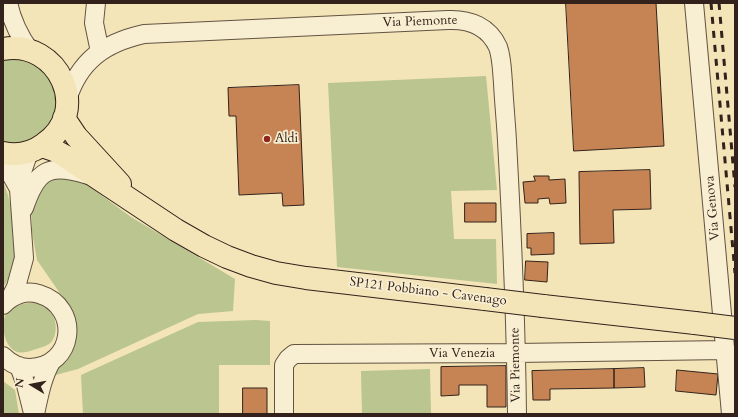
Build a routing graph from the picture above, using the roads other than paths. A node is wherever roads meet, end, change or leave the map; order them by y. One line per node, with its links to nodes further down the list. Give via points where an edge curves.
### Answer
1 (7, 3): 4 (street); 6 (street, via 18,32)
2 (96, 3): 7 (street)
3 (694, 3): 21 (street, Via Genova)
4 (3, 21)
5 (3, 50): 6 (main road, SP121 Pobbiano - Cavenago)
6 (30, 50): 8 (main road, SP121 Pobbiano - Cavenago)
7 (94, 56): 8 (street, Via Piemonte, via 71,64); 9 (street, Via Piemonte, via 76,78); 22 (street, Via Piemonte, via 122,40 151,32 448,20 465,21 481,27 494,41 501,61)
8 (52, 65): 9 (main road, SP121 Pobbiano - Cavenago, via 64,82)
9 (66, 109): 10 (main road, via 56,133); 15 (main road, SP121 Pobbiano - Cavenago, via 76,136)
10 (35, 149): 11 (main road, SP121 Pobbiano - Cavenago, via 15,154); 13 (main road, SP121 Pobbiano - Cavenago, via 63,155); 14 (street, via 23,169)
11 (3, 153)
12 (3, 160): 14 (street)
13 (98, 178): 15 (main road, SP121 Pobbiano - Cavenago); 16 (street, via 65,169 46,173 30,191)
14 (19, 189): 16 (street)
15 (138, 204): 20 (main road, SP121 Pobbiano - Cavenago, bridge, via 204,246 270,271 306,278)
16 (21, 217): 17 (street)
17 (24, 258): 18 (street, via 33,279); 19 (street, via 16,287)
18 (47, 296): 19 (street, via 25,293); 24 (street, via 61,309 68,325 66,344)
19 (6, 302)
20 (735, 328)
21 (726, 350): 22 (street, Via Venezia); 28 (street, Via Genova)
22 (516, 353): 26 (street, Via Venezia, via 294,354 284,365); 27 (street, Via Piemonte)
23 (8, 361): 24 (street, via 35,368); 25 (street, via 26,385)
24 (51, 362): 25 (street, via 41,384)
25 (34, 414)
26 (284, 414)
27 (517, 414)
28 (731, 414)

